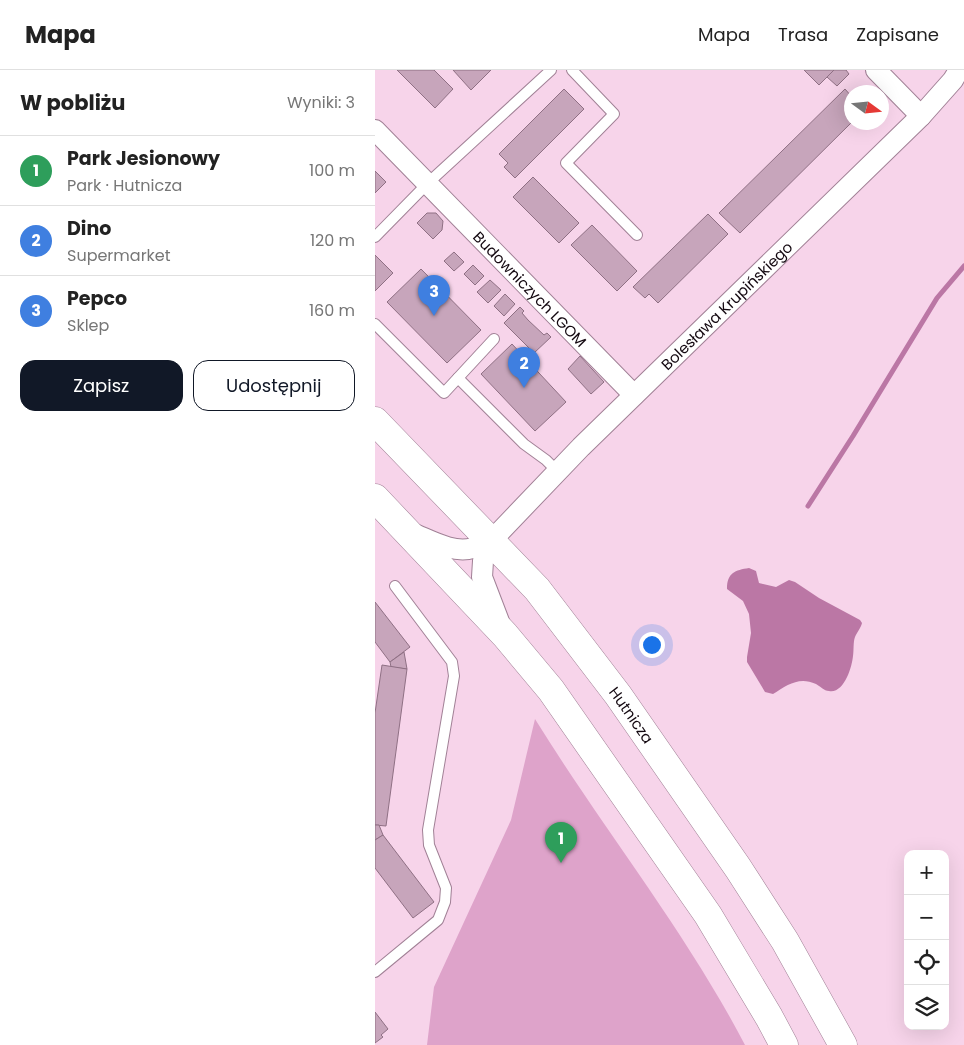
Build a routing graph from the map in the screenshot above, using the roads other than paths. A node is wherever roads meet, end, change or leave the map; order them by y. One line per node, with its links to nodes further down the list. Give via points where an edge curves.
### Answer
1 (551, 70): 7 (lane)
2 (572, 70): 8 (lane, via 614,114 566,163)
3 (876, 70): 5 (street)
4 (959, 70): 5 (street, Bolesława Krupińskiego)
5 (921, 116): 13 (street, Bolesława Krupińskiego)
6 (375, 130): 7 (street, Budowniczych LGOM)
7 (428, 184): 9 (lane); 13 (street, Budowniczych LGOM)
8 (637, 235)
9 (375, 237)
10 (375, 324): 12 (lane, via 444,393)
11 (494, 339): 12 (lane)
12 (458, 378): 15 (lane, via 524,444)
13 (634, 395): 15 (street, Bolesława Krupińskiego)
14 (375, 421): 18 (main road, Hutnicza)
15 (557, 471): 18 (street, Bolesława Krupińskiego)
16 (375, 498): 17 (main road)
17 (408, 531): 18 (street, via 461,549); 20 (main road)
18 (492, 540): 20 (street, via 483,561 482,577); 23 (main road, Hutnicza, via 537,589 623,703 738,868 785,941)
19 (395, 586): 21 (lane, via 452,662 454,676 428,830 429,845 446,888 438,920)
20 (505, 635): 22 (main road, via 568,713 708,915)
21 (375, 972)
22 (784, 1045)
23 (843, 1045)

